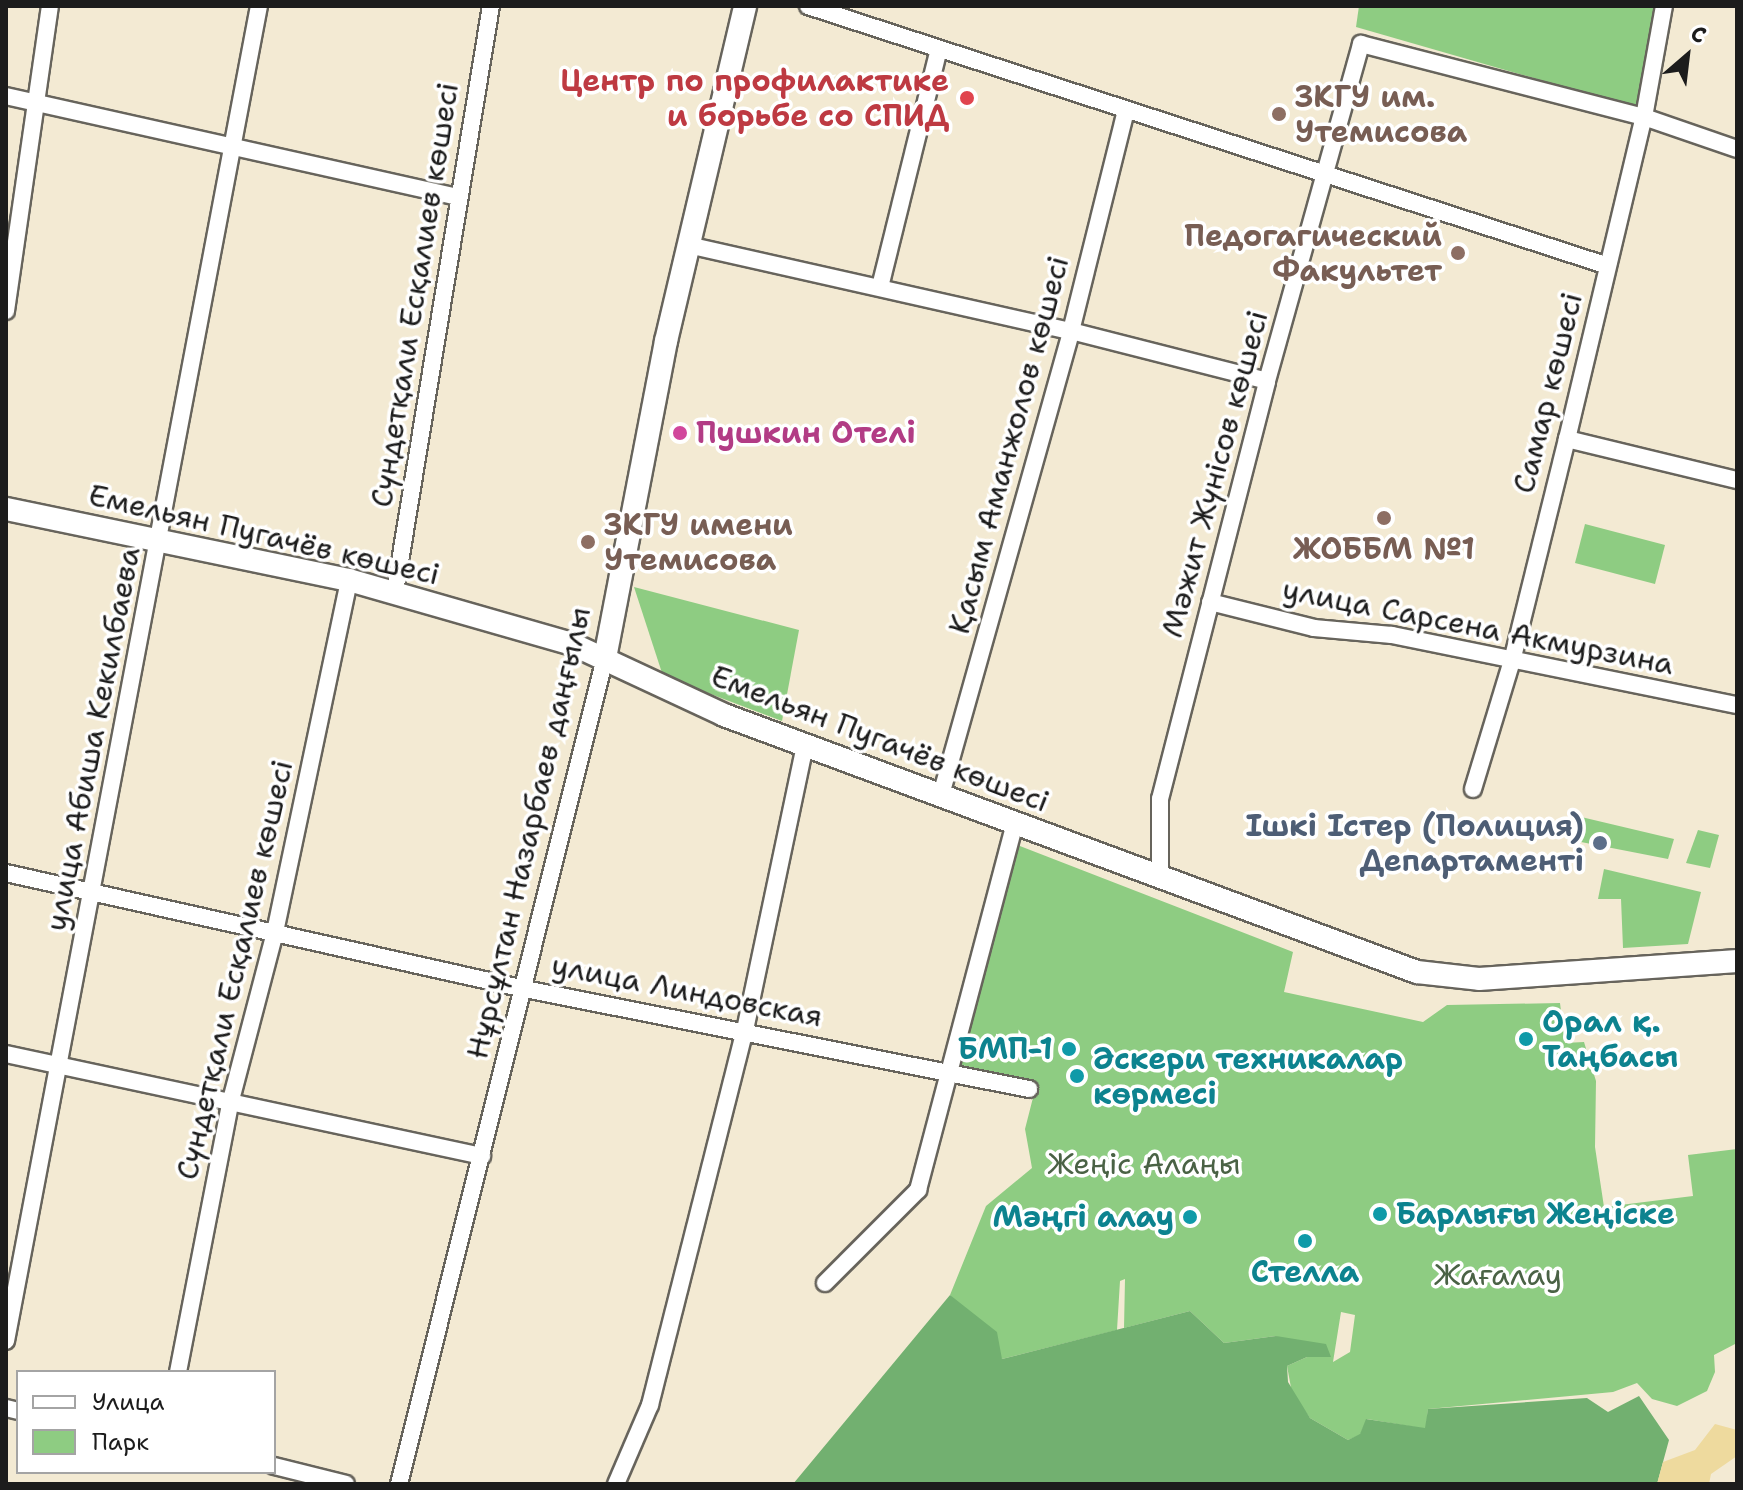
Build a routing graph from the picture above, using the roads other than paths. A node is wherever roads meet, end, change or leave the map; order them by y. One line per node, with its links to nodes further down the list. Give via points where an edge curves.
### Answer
1 (50, 6): 9 (street)
2 (259, 6): 12 (street, улица Абиша Кекилбаева)
3 (491, 6): 15 (street, Сүндетқали Есқалиев көшесі)
4 (745, 6): 16 (main road, Нұрсұлтан Назарбаев даңғылы)
5 (808, 6): 7 (street)
6 (1664, 6): 11 (street, Самар көшесі)
7 (939, 49): 10 (street); 18 (street)
8 (6, 96): 9 (street)
9 (35, 101): 12 (street); 19 (street)
10 (1126, 110): 14 (street); 20 (street, Қасым Аманжолов көшесі)
11 (1644, 117): 13 (street); 14 (street, Мәжит Жүнісов көшесі, via 1361,44); 17 (street, Самар көшесі)
12 (234, 147): 15 (street); 25 (street, улица Абиша Кекилбаева)
13 (1737, 149)
14 (1323, 174): 17 (street); 21 (street, Мәжит Жүнісов көшесі)
15 (458, 197): 27 (street, Сүндетқали Есқалиев көшесі)
16 (688, 245): 18 (street); 30 (main road, Нұрсұлтан Назарбаев даңғылы)
17 (1608, 266): 22 (street, Самар көшесі)
18 (880, 287): 20 (street)
19 (6, 311)
20 (1071, 331): 21 (street); 34 (street, Қасым Аманжолов көшесі)
21 (1267, 381): 28 (street, Мәжит Жүнісов көшесі)
22 (1567, 439): 23 (street); 29 (street, Самар көшесі)
23 (1737, 480)
24 (6, 509): 25 (main road, Емельян Пугачёв көшесі)
25 (162, 540): 26 (main road, Емельян Пугачёв көшесі); 38 (street, улица Абиша Кекилбаева)
26 (349, 580): 27 (main road, Емельян Пугачёв көшесі); 39 (street, Сүндетқали Есқалиев көшесі)
27 (395, 592): 30 (main road, Емельян Пугачёв көшесі)
28 (1210, 602): 29 (street, улица Сарсена Акмурзина, via 1314,628 1392,635); 37 (street, Мәжит Жүнісов көшесі, via 1160,799)
29 (1513, 657): 31 (street, улица Сарсена Акмурзина); 33 (street, Самар көшесі)
30 (605, 658): 32 (main road, Емельян Пугачёв көшесі, via 724,715); 41 (street, Нұрсұлтан Назарбаев даңғылы)
31 (1737, 705)
32 (805, 746): 34 (main road, Емельян Пугачёв көшесі); 42 (street)
33 (1473, 789)
34 (941, 795): 35 (main road, Емельян Пугачёв көшесі)
35 (1015, 822): 37 (main road, Емельян Пугачёв көшесі); 45 (street)
36 (6, 873): 38 (street, улица Линдовская)
37 (1160, 875): 40 (main road, Емельян Пугачёв көшесі, via 1439,976 1479,979)
38 (91, 893): 39 (street, улица Линдовская); 44 (street, улица Абиша Кекилбаева)
39 (275, 932): 41 (street, улица Линдовская); 47 (street, Сүндетқали Есқалиев көшесі)
40 (1737, 961)
41 (525, 989): 42 (street, улица Линдовская); 48 (street, Нұрсұлтан Назарбаев даңғылы)
42 (745, 1030): 45 (street, улица Линдовская); 55 (street, via 650,1405)
43 (6, 1054): 44 (street)
44 (56, 1063): 47 (street); 50 (street, улица Абиша Кекилбаева)
45 (951, 1073): 46 (street, улица Линдовская); 49 (street, via 918,1190)
46 (1029, 1089)
47 (231, 1100): 48 (street); 51 (street, Сүндетқали Есқалиев көшесі)
48 (482, 1156): 54 (street, Нұрсұлтан Назарбаев даңғылы)
49 (825, 1283)
50 (6, 1341)
51 (178, 1370)
52 (276, 1466): 53 (street)
53 (346, 1484)
54 (399, 1484)
55 (616, 1484)

